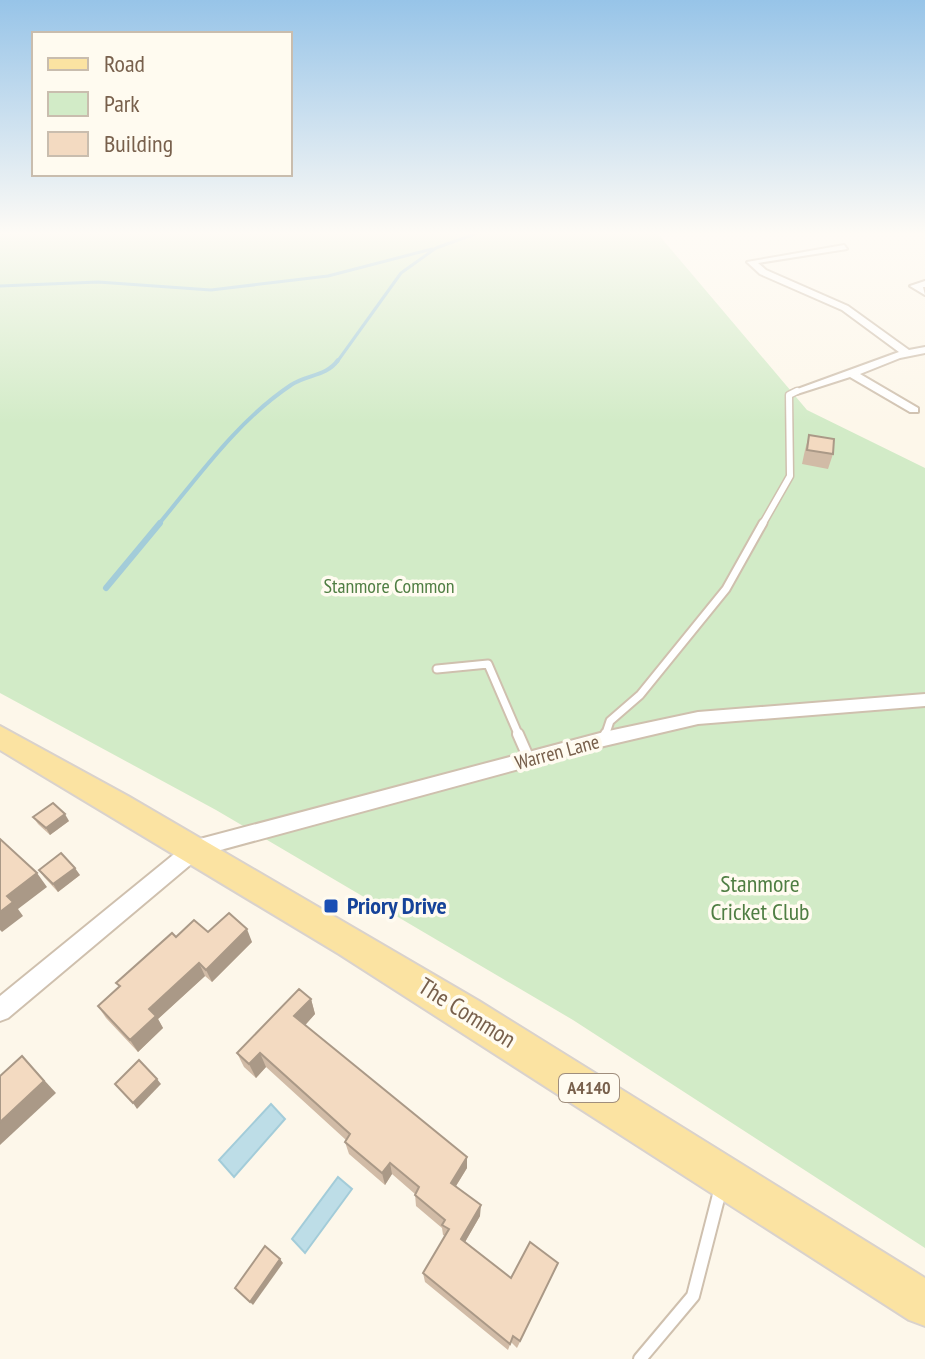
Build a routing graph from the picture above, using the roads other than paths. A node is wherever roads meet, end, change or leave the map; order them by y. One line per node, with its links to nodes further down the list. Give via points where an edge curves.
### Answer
1 (821, 297): 3 (street, via 845,308)
2 (925, 350): 3 (street)
3 (907, 353): 4 (street)
4 (851, 373): 5 (street); 6 (street)
5 (797, 391): 10 (lane, via 789,395 790,476 726,589 640,695 610,721)
6 (914, 410)
7 (437, 669): 11 (lane, via 488,664)
8 (925, 700): 10 (street, Warren Lane, via 698,718)
9 (0, 737): 12 (main road, The Common / A4140)
10 (604, 739): 11 (street, Warren Lane)
11 (529, 759): 12 (street, Warren Lane)
12 (196, 848): 13 (street); 14 (main road, The Common / A4140)
13 (0, 1010)
14 (725, 1175): 15 (main road, The Common / A4140); 16 (lane, via 693,1296)
15 (925, 1304)
16 (640, 1359)

